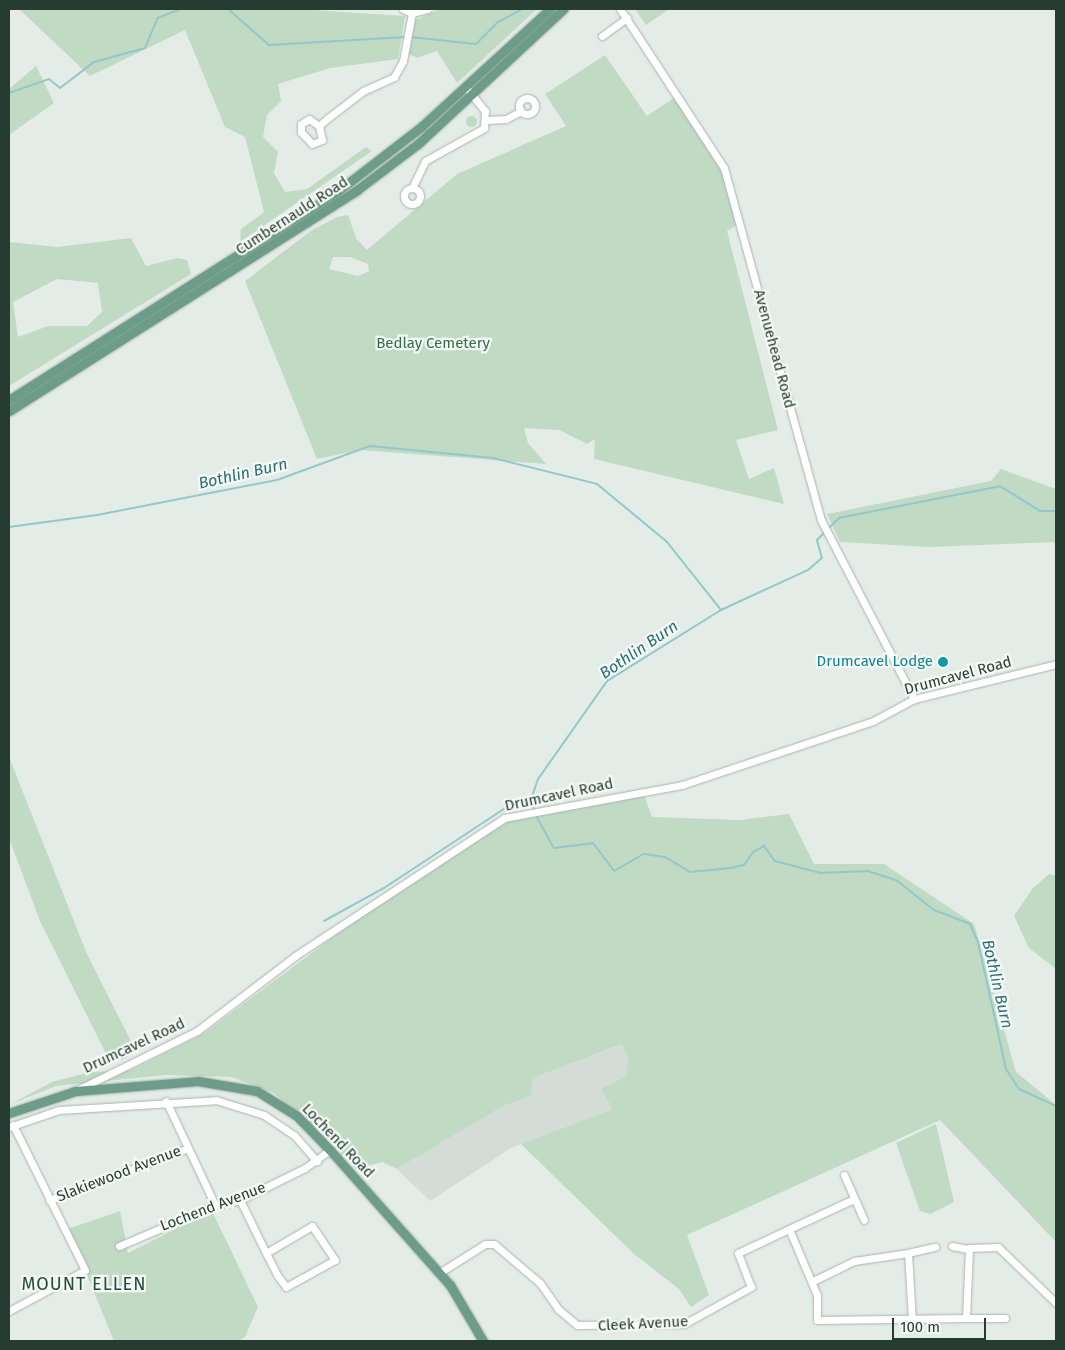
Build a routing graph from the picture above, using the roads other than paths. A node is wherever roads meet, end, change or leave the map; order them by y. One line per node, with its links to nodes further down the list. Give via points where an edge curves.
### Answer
1 (403, 9): 6 (street)
2 (427, 9): 6 (street)
3 (550, 9): 9 (main road, Cumbernauld Road)
4 (563, 9): 9 (main road, Cumbernauld Road)
5 (620, 9): 7 (street, Avenuehead Road)
6 (412, 13): 12 (street, via 406,45 394,77 363,91)
7 (627, 18): 8 (street); 17 (street, Avenuehead Road, via 724,168 821,520)
8 (602, 36)
9 (469, 92): 11 (street); 14 (main road, Cumbernauld Road, via 334,194); 15 (main road, Cumbernauld Road, via 357,190)
10 (521, 111): 11 (street, via 506,119)
11 (487, 120): 13 (street, via 480,132 438,151 420,165)
12 (319, 126)
13 (412, 188)
14 (9, 400)
15 (9, 411)
16 (1056, 664): 17 (street, Drumcavel Road)
17 (914, 699): 18 (street, Drumcavel Road, via 873,721 682,785 504,818 288,960 197,1032)
18 (74, 1091): 20 (main road, Drumcavel Road); 25 (main road, Lochend Road, via 198,1081 238,1085 277,1102)
19 (166, 1101): 22 (street, via 58,1110); 24 (street); 26 (street, via 238,1104 294,1135)
20 (22, 1108): 21 (main road, Drumcavel Road); 22 (street)
21 (9, 1113)
22 (28, 1119): 23 (street)
23 (11, 1126): 29 (street)
24 (188, 1148): 29 (street, Slakiewood Avenue); 31 (street)
25 (330, 1150): 26 (street, Lochend Avenue); 40 (main road, Lochend Road)
26 (317, 1161): 30 (street, Lochend Avenue)
27 (844, 1175): 28 (street)
28 (854, 1199): 32 (street); 33 (street)
29 (49, 1200): 43 (street, via 85,1270)
30 (240, 1200): 31 (street, Lochend Avenue); 38 (street)
31 (214, 1205): 34 (street, Lochend Avenue)
32 (864, 1220)
33 (789, 1229): 40 (street, Cleek Avenue, via 738,1253 751,1287 684,1324 578,1325 558,1309 540,1283 494,1244 485,1244); 41 (street)
34 (119, 1246)
35 (952, 1246): 37 (street)
36 (934, 1247): 39 (street)
37 (968, 1249): 42 (street, via 998,1247); 44 (street)
38 (266, 1253): 38 (street, via 312,1226 335,1260 286,1287)
39 (908, 1253): 41 (street, via 869,1256); 46 (street)
40 (439, 1273): 47 (main road, Lochend Road)
41 (813, 1281): 46 (street, via 818,1320)
42 (1056, 1303)
43 (9, 1311)
44 (966, 1318): 45 (street); 46 (street)
45 (1005, 1318)
46 (912, 1320)
47 (483, 1341)

